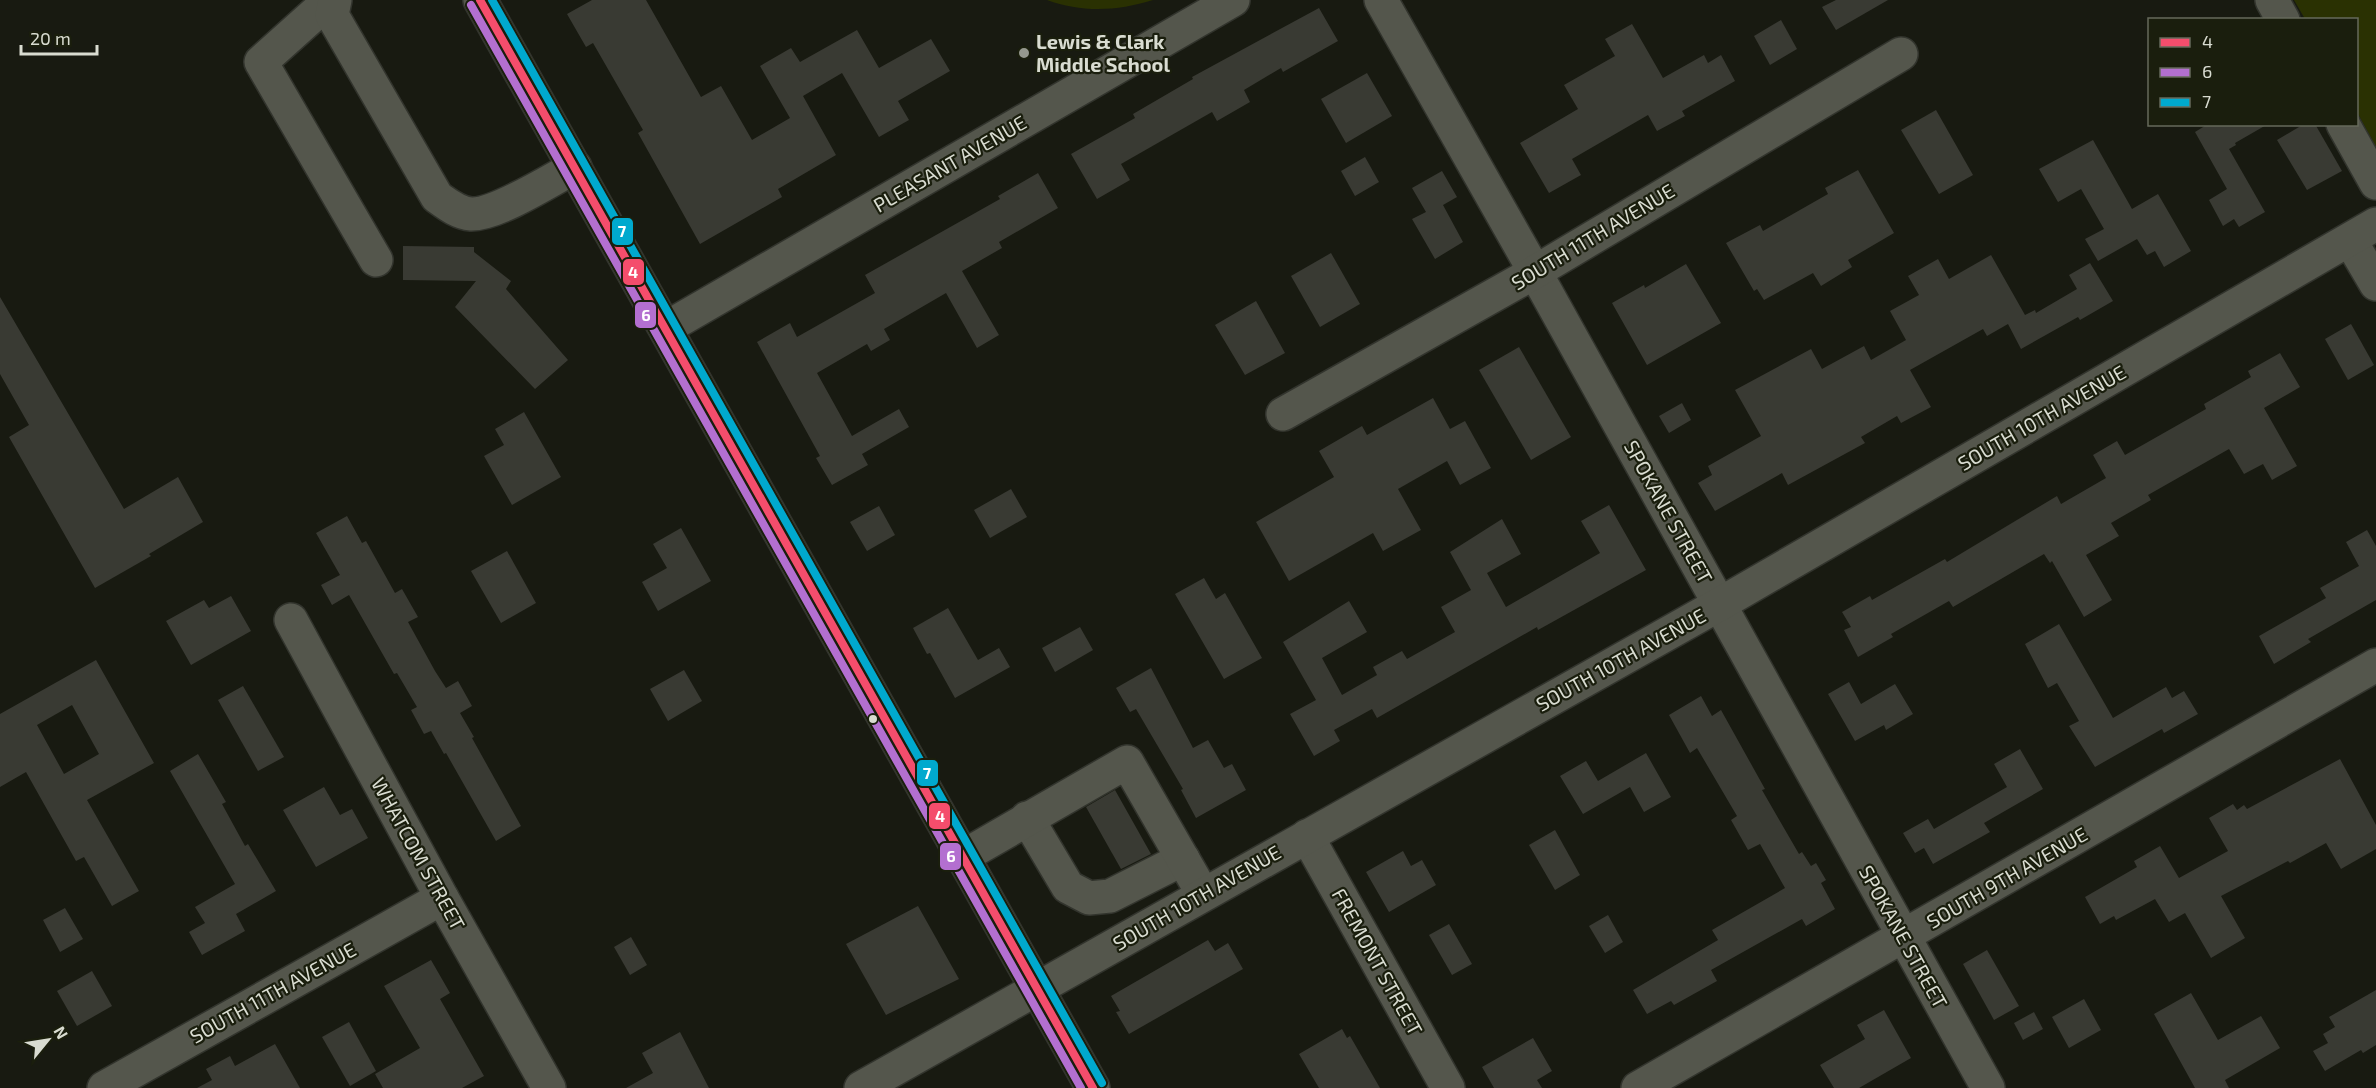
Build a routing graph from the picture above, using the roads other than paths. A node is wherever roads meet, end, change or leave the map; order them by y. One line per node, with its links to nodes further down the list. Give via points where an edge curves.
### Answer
1 (333, 0): 9 (street, via 332,15 437,197 458,211 472,214 501,206); 12 (street, via 261,62)
2 (480, 0): 9 (main road)
3 (1233, 0): 15 (street, PLEASANT AVENUE)
4 (1381, 0): 13 (street, SPOKANE STREET)
5 (2272, 0): 6 (street)
6 (2282, 18)
7 (1901, 54): 13 (street, SOUTH 11TH AVENUE)
8 (2344, 126): 10 (street)
9 (575, 167): 15 (main road)
10 (2376, 183)
11 (2363, 232): 14 (street); 17 (street, SOUTH 10TH AVENUE)
12 (376, 260)
13 (1535, 272): 16 (street, SOUTH 11TH AVENUE); 17 (street, SPOKANE STREET)
14 (2376, 284)
15 (666, 328): 22 (main road)
16 (1283, 414)
17 (1720, 604): 21 (street, SOUTH 10TH AVENUE); 26 (street, SPOKANE STREET)
18 (291, 620): 25 (street, WHATCOM STREET)
19 (2376, 665): 26 (street, SOUTH 9TH AVENUE)
20 (1027, 818): 22 (street); 23 (street, via 1068,887 1089,898 1110,896); 23 (street, via 1126,762)
21 (1307, 836): 24 (street, SOUTH 10TH AVENUE); 32 (street, FREMONT STREET)
22 (964, 856): 27 (main road)
23 (1183, 859): 24 (street)
24 (1203, 894): 27 (street, SOUTH 10TH AVENUE)
25 (442, 898): 28 (street, SOUTH 11TH AVENUE); 29 (street, WHATCOM STREET)
26 (1903, 938): 33 (street, SOUTH 9TH AVENUE); 34 (street, SPOKANE STREET)
27 (1038, 988): 30 (street, SOUTH 10TH AVENUE); 31 (main road)
28 (104, 1088)
29 (549, 1088)
30 (861, 1088)
31 (1093, 1088)
32 (1448, 1088)
33 (1638, 1088)
34 (1988, 1088)

